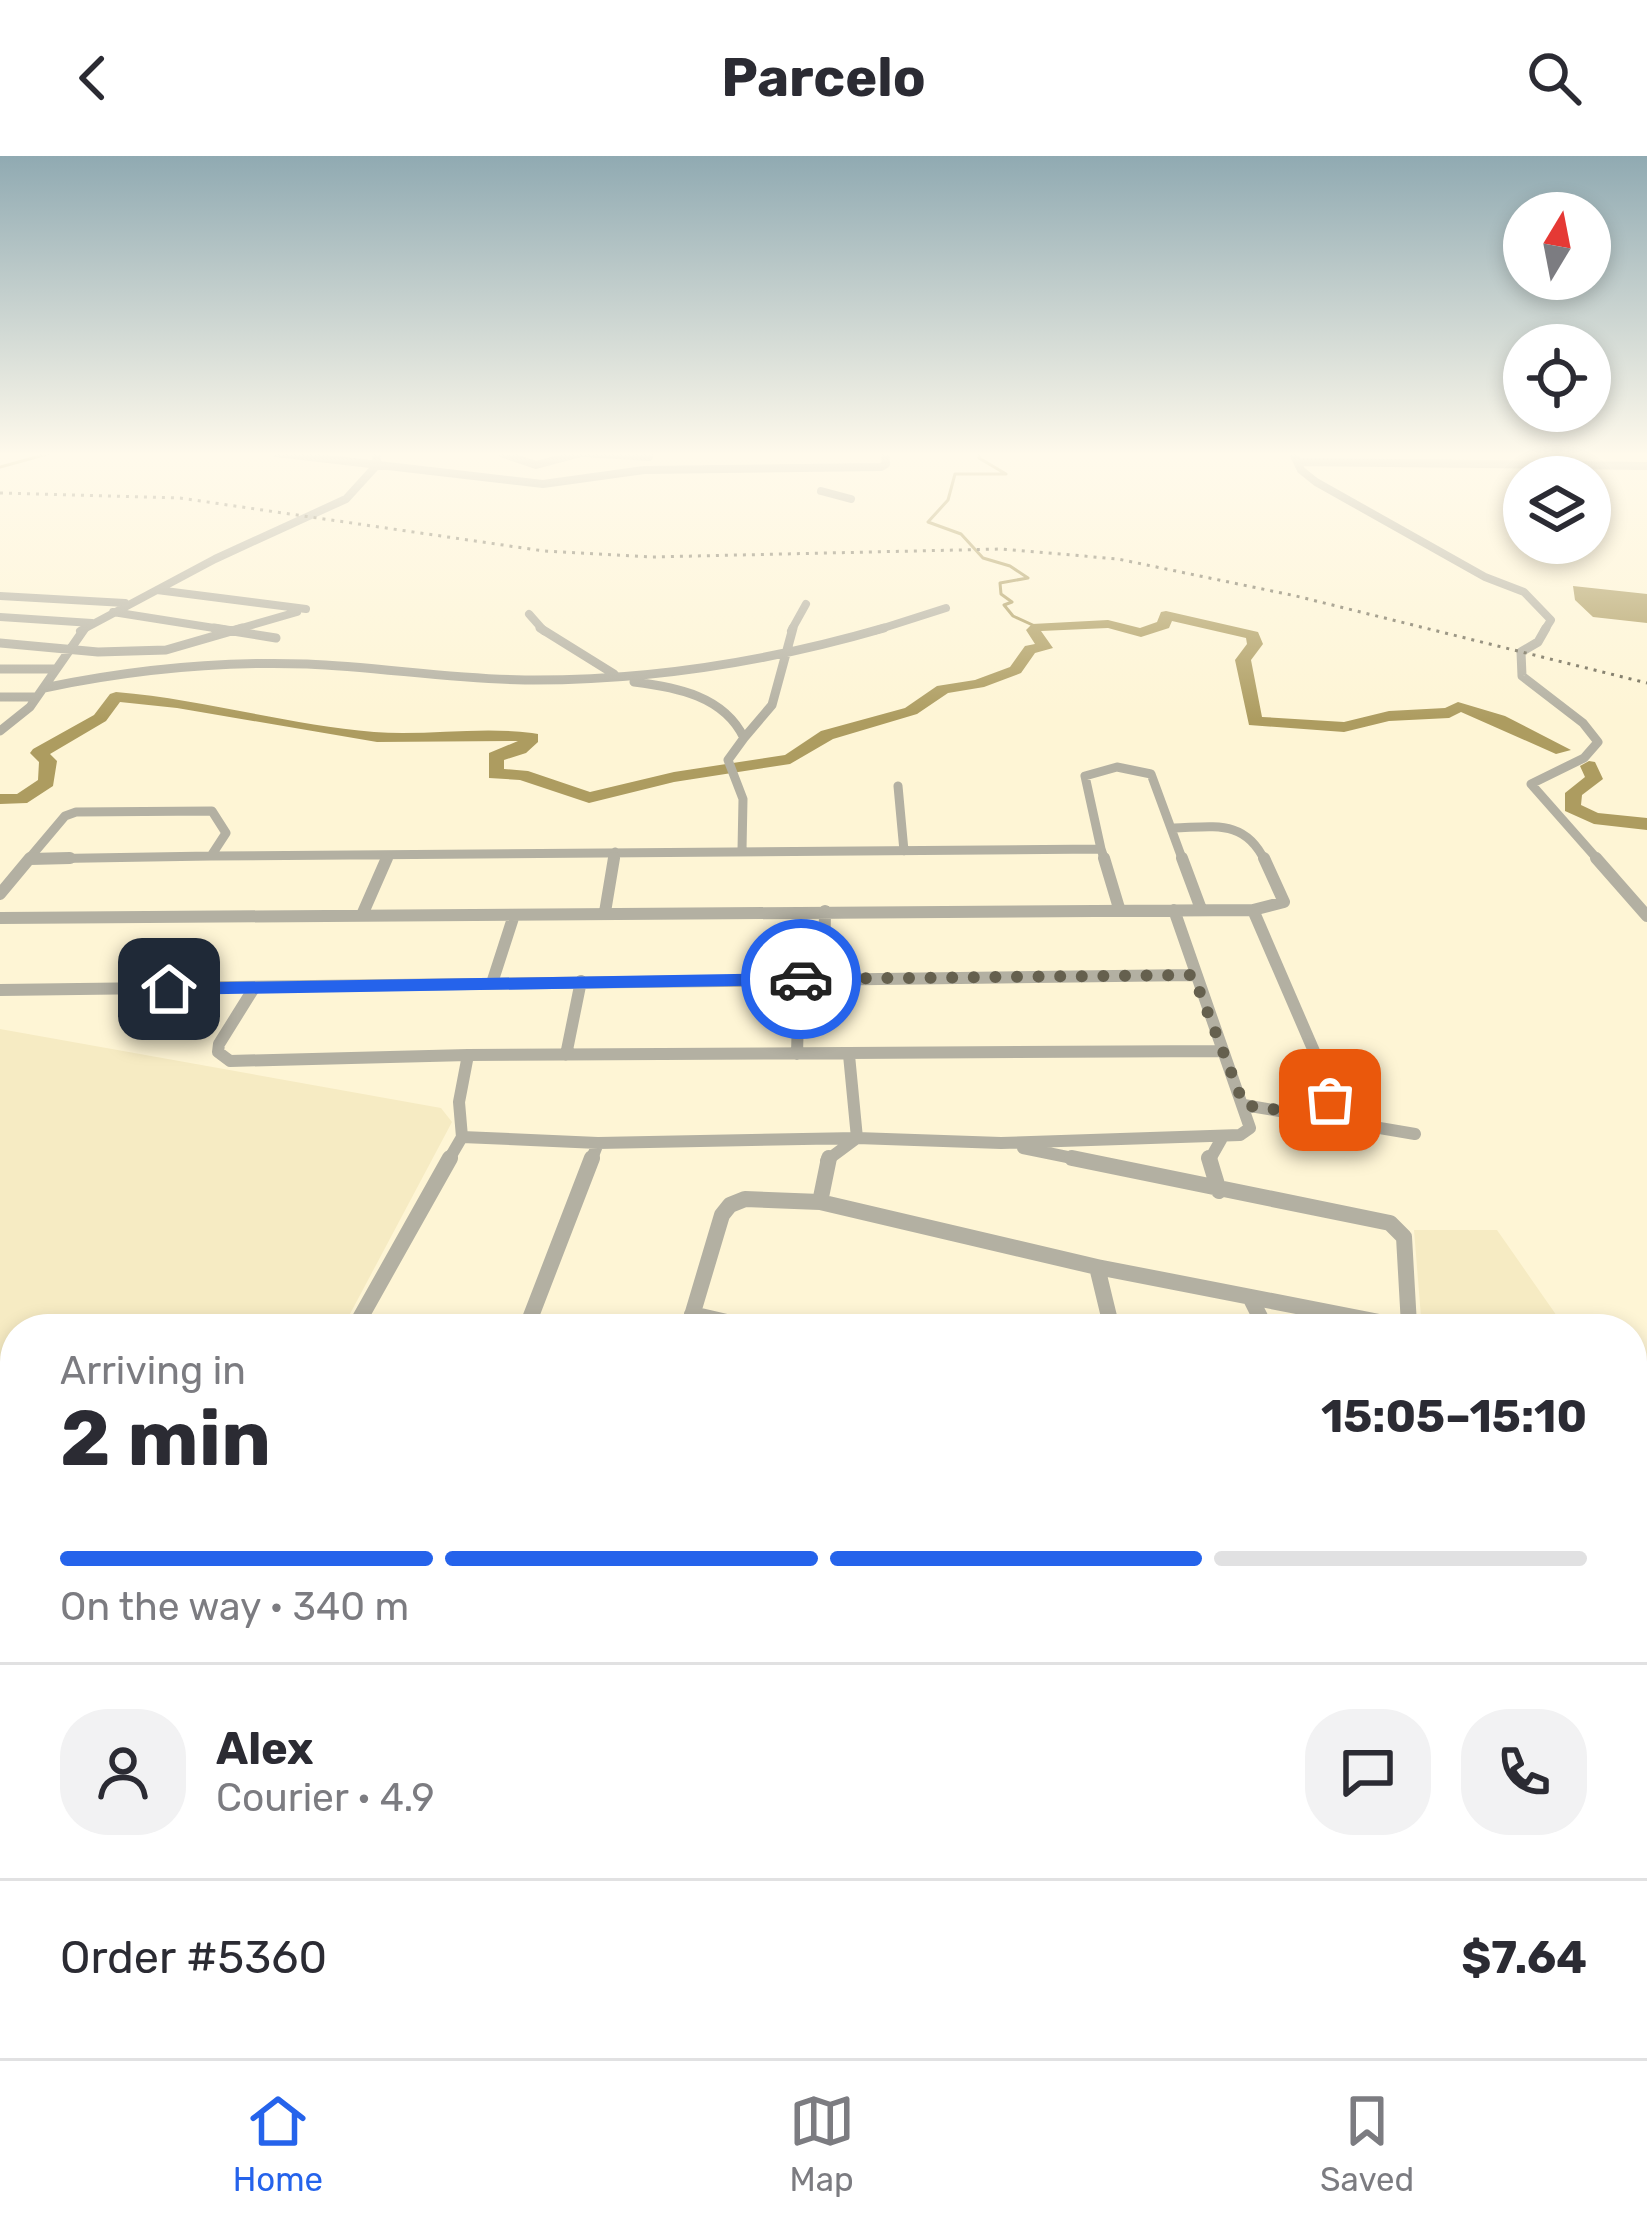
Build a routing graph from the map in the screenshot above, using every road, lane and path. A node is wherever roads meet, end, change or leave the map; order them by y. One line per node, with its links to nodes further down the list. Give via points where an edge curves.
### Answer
1 (257, 542): 3 (street)
2 (1421, 542): 42 (street, via 1524,592 1549,615 1538,642 1521,652 1522,676 1598,742 1584,758 1531,784)
3 (157, 590): 5 (street); 12 (street, via 301,611)
4 (4, 599): 5 (street)
5 (130, 603): 8 (street)
6 (806, 604): 16 (street)
7 (946, 608): 16 (street)
8 (113, 612): 11 (street); 12 (street)
9 (529, 614): 19 (street)
10 (0, 617): 11 (street)
11 (92, 623): 15 (street)
12 (232, 628): 13 (street); 15 (street, via 166,650)
13 (276, 638)
14 (0, 643): 15 (street)
15 (67, 650): 18 (street)
16 (785, 653): 19 (street); 23 (street, via 772,705)
17 (0, 669): 18 (street)
18 (55, 669): 20 (street)
19 (619, 677): 20 (street, via 269,666 108,676); 23 (street, via 712,702)
20 (40, 692): 21 (street); 22 (street)
21 (0, 697)
22 (0, 731)
23 (744, 738): 27 (street, via 728,760 743,799)
24 (898, 786): 28 (street)
25 (1174, 828): 26 (street, via 1148,772 1093,769 1085,782); 35 (street); 37 (street, via 1231,828 1255,839 1284,902)
26 (1101, 849): 28 (street); 34 (street)
27 (742, 850): 28 (street); 29 (street)
28 (904, 850)
29 (615, 852): 31 (street); 39 (street)
30 (212, 856): 31 (street); 32 (street); 32 (street, via 226,833 212,812 76,812)
31 (388, 856): 40 (street)
32 (30, 859): 33 (street)
33 (0, 894)
34 (1119, 908): 36 (street); 38 (street)
35 (1202, 909): 36 (street); 37 (street)
36 (1174, 910): 44 (street)
37 (1253, 910): 57 (street, via 1329,1086)
38 (825, 911): 39 (street); 45 (street)
39 (605, 912): 41 (street)
40 (362, 915): 41 (street); 43 (street)
41 (514, 915): 48 (street)
42 (1647, 916)
43 (0, 918)
44 (1193, 975): 45 (street); 51 (street)
45 (824, 979): 46 (street)
46 (799, 980): 47 (street); 52 (street)
47 (581, 981): 48 (street); 55 (street)
48 (492, 983): 49 (street)
49 (254, 988): 50 (street); 54 (street, via 219,1044 230,1061)
50 (0, 991)
51 (1222, 1051): 53 (street); 56 (street)
52 (796, 1054): 53 (street); 55 (street)
53 (850, 1054): 60 (street)
54 (468, 1055): 55 (street); 59 (street)
55 (566, 1055)
56 (1244, 1105): 57 (street); 61 (street, via 1248,1132)
57 (1328, 1117): 58 (street)
58 (1415, 1134)
59 (462, 1137): 62 (street); 68 (street)
60 (857, 1138): 62 (street); 63 (street); 65 (street, via 826,1160)
61 (1222, 1138): 63 (street); 64 (street, via 1208,1159)
62 (598, 1143): 69 (street)
63 (1001, 1143): 64 (street)
64 (1219, 1191): 74 (street, via 1398,1229)
65 (820, 1202): 66 (street); 70 (street, via 730,1205)
66 (1097, 1267): 67 (street); 71 (street)
67 (1250, 1297): 72 (street); 73 (street)
68 (362, 1314)
69 (532, 1314)
70 (692, 1314)
71 (1108, 1314)
72 (1258, 1314)
73 (1342, 1314)
74 (1411, 1314)

